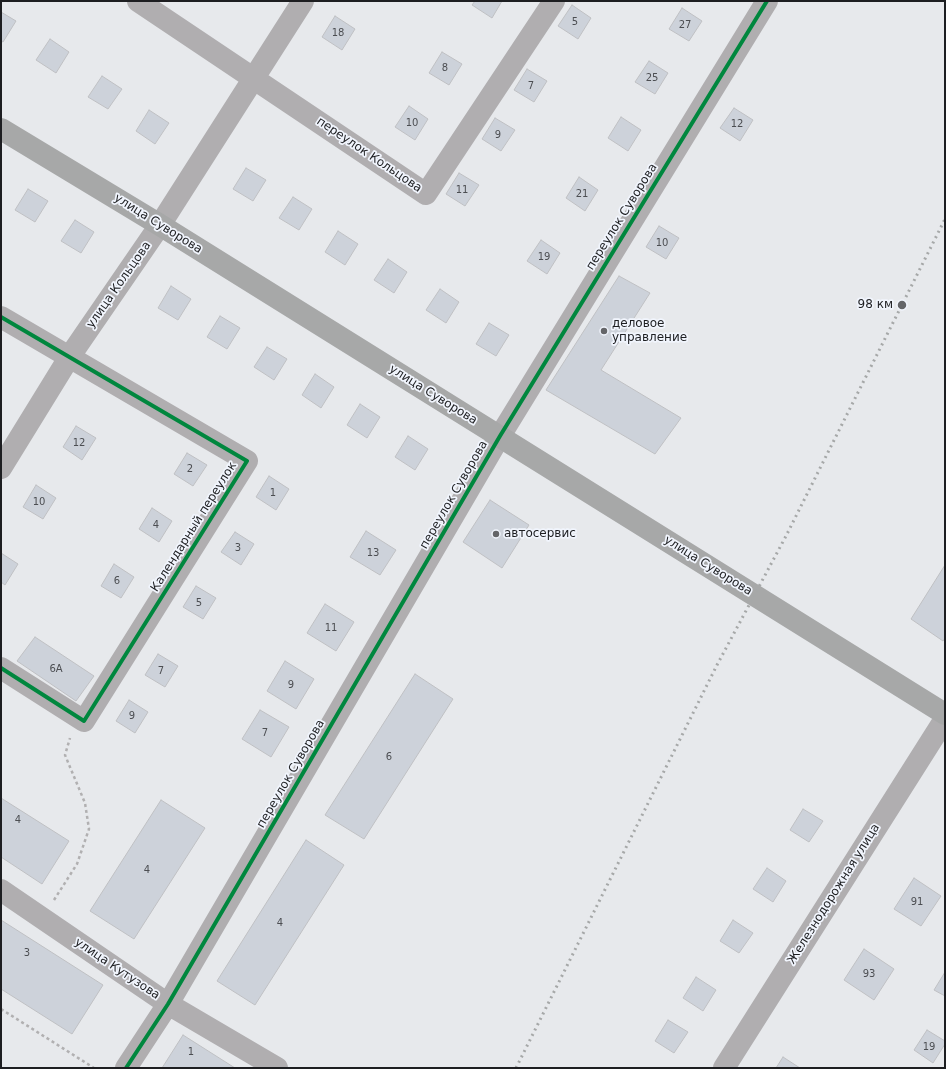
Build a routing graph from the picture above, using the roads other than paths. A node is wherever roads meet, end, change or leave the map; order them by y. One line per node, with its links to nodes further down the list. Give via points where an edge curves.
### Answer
1 (138, 1): 5 (street, переулок Кольцова)
2 (303, 1): 5 (street, улица Кольцова)
3 (554, 1): 5 (street, переулок Кольцова, via 426,194)
4 (767, 1): 10 (street, переулок Суворова)
5 (254, 77): 7 (street, улица Кольцова)
6 (1, 129): 7 (main road, улица Суворова)
7 (160, 225): 9 (street, улица Кольцова); 10 (main road, улица Суворова)
8 (1, 317): 9 (street, Календарный переулок)
9 (70, 356): 11 (street, улица Кольцова); 12 (street, Календарный переулок, via 247,461 84,721)
10 (500, 436): 13 (main road, улица Суворова); 16 (street, переулок Суворова)
11 (1, 468)
12 (1, 668)
13 (945, 714)
14 (945, 719): 19 (street, Железнодорожная улица)
15 (1, 890): 16 (street, улица Кутузова)
16 (168, 1004): 17 (street, переулок Суворова); 18 (street, улица Кутузова)
17 (126, 1068)
18 (277, 1068)
19 (724, 1068)

